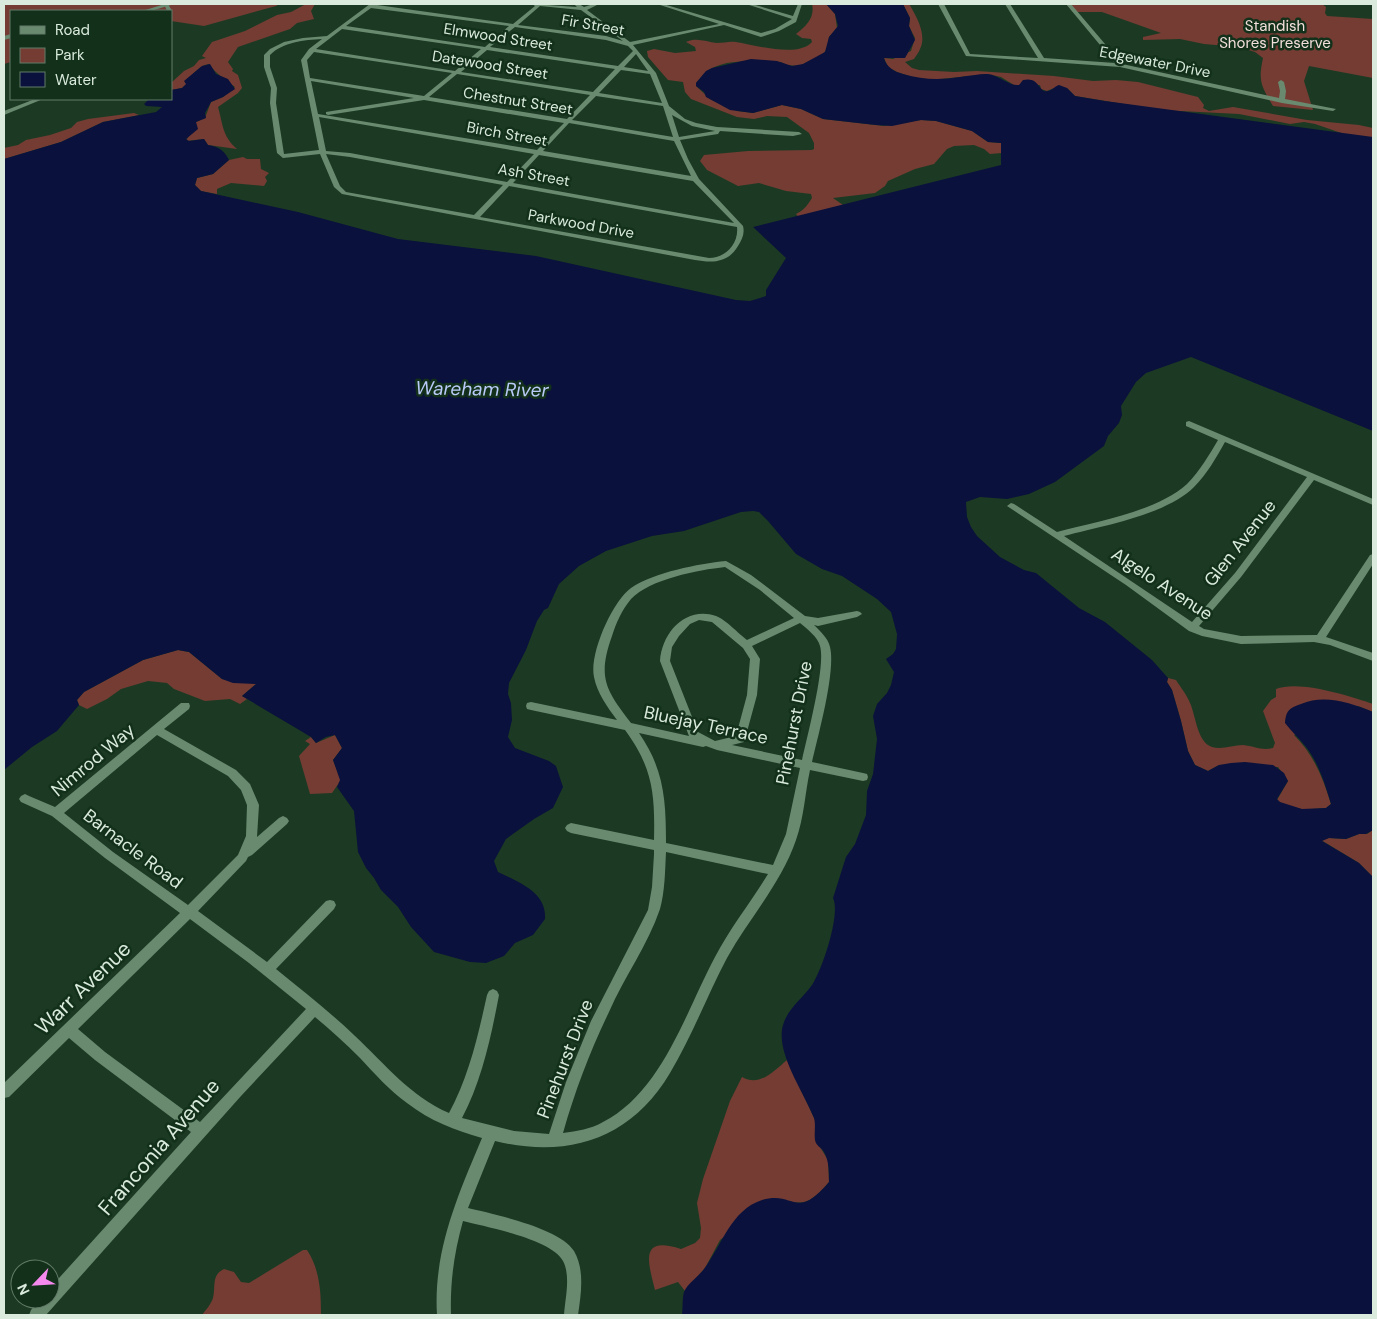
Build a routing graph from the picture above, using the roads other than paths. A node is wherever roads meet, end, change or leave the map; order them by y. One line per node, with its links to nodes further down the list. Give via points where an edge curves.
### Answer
1 (537, 4): 13 (street); 16 (street)
2 (576, 4): 13 (street)
3 (597, 4): 13 (street)
4 (659, 4): 15 (street)
5 (748, 4): 14 (street)
6 (800, 4): 14 (street)
7 (942, 4): 23 (street, Edgewater Drive, via 968,55)
8 (1008, 4): 23 (street)
9 (1069, 4): 24 (street)
10 (371, 5): 16 (street, Fir Street); 17 (street)
11 (169, 7): 12 (street)
12 (151, 10)
13 (584, 10): 19 (street)
14 (795, 18): 15 (street, via 777,30 759,35)
15 (722, 24): 19 (street, Fir Street)
16 (513, 26): 19 (street, Fir Street, via 606,38); 20 (street)
17 (340, 27): 18 (street); 20 (street, Elmwood Street)
18 (327, 37): 21 (street); 42 (street, Ash Street, via 277,48 268,54 266,62 274,88 280,153 289,157)
19 (628, 44): 22 (street)
20 (486, 48): 25 (street, Elmwood Street); 26 (street)
21 (311, 50): 26 (street, Datewood Street); 28 (street, Parkwood Drive, via 304,62)
22 (636, 51): 25 (street); 27 (street)
23 (1042, 60): 24 (street, Edgewater Drive)
24 (1120, 65): 33 (street, Edgewater Drive)
25 (621, 69): 27 (street, Elmwood Street); 30 (street)
26 (456, 72): 30 (street, Datewood Street); 31 (street)
27 (652, 73): 34 (street)
28 (307, 79): 31 (street, Chestnut Street); 37 (street, Parkwood Drive)
29 (1281, 82): 33 (street)
30 (596, 94): 34 (street, Datewood Street); 38 (street)
31 (425, 98): 37 (street); 38 (street, Chestnut Street)
32 (37, 100): 36 (street)
33 (1282, 101): 35 (street, Edgewater Drive)
34 (665, 105): 39 (street, via 684,120); 41 (street)
35 (1333, 109)
36 (4, 112)
37 (314, 115): 42 (street, Parkwood Drive); 43 (street, Birch Street)
38 (567, 122): 41 (street, Chestnut Street); 43 (street)
39 (724, 131): 40 (street); 41 (street, Chestnut Street)
40 (799, 134)
41 (676, 140): 44 (street)
42 (322, 152): 45 (street, Ash Street); 46 (street, Parkwood Drive, via 332,178 344,193)
43 (538, 152): 44 (street, Birch Street); 45 (street)
44 (695, 179): 47 (street)
45 (509, 183): 46 (street); 47 (street, Ash Street)
46 (475, 218): 47 (street, Parkwood Drive, via 716,260 727,257 733,250 740,236)
47 (740, 226)
48 (1189, 424): 49 (street)
49 (1223, 440): 50 (street); 53 (street, via 1197,478 1178,495 1135,512)
50 (1312, 476): 51 (street); 57 (street, Glen Avenue, via 1238,575)
51 (1373, 502)
52 (1011, 506): 53 (street, Algelo Avenue)
53 (1057, 535): 57 (street, Algelo Avenue)
54 (1373, 558): 58 (street)
55 (857, 614): 56 (street, via 818,622)
56 (800, 618): 59 (street); 63 (street, Pinehurst Drive, via 748,576 726,564 682,573 635,591 613,621 598,668 603,688); 66 (street, Pinehurst Drive, via 820,636 826,650)
57 (1192, 628): 58 (street, Algelo Avenue, via 1240,640)
58 (1320, 639): 60 (street, Algelo Avenue)
59 (746, 645): 65 (street, via 756,664 752,695 740,739); 65 (street, via 715,619 699,616 684,622 667,649 668,671 694,735)
60 (1373, 657)
61 (185, 706): 64 (street, Nimrod Way)
62 (531, 706): 63 (street, Bluejay Terrace)
63 (629, 727): 65 (street, Bluejay Terrace); 72 (street, Pinehurst Drive, via 645,750 656,779)
64 (156, 730): 69 (street, Nimrod Way); 73 (street, via 232,773 246,787 253,805 253,829)
65 (714, 745): 66 (street, Bluejay Terrace)
66 (806, 764): 67 (street, Bluejay Terrace); 74 (street, Pinehurst Drive, via 793,831)
67 (862, 777)
68 (25, 799): 69 (street, Nimrod Way)
69 (56, 813): 76 (street, Barnacle Road, via 108,855)
70 (283, 821): 73 (street)
71 (571, 828): 72 (street)
72 (659, 845): 74 (street); 85 (street, Pinehurst Drive, via 655,906 593,1032)
73 (242, 858): 76 (street)
74 (775, 870): 85 (street, Pinehurst Drive, via 723,953 676,1049 649,1093 608,1126 579,1137)
75 (330, 905): 77 (street)
76 (189, 912): 77 (street, Pinehurst Drive); 80 (street, Warr Avenue)
77 (267, 970): 79 (street, Pinehurst Drive)
78 (493, 995): 82 (street, via 484,1043 464,1101)
79 (314, 1008): 82 (street, Pinehurst Drive, via 412,1100); 83 (street, Franconia Avenue)
80 (69, 1030): 81 (street, Warr Avenue); 83 (street)
81 (4, 1092)
82 (452, 1122): 84 (street, Pinehurst Drive)
83 (201, 1130): 87 (street, Franconia Avenue)
84 (491, 1133): 85 (street, Pinehurst Drive); 86 (street)
85 (554, 1140)
86 (459, 1213): 88 (street, via 444,1265); 89 (street, via 541,1236 564,1248 573,1274)
87 (36, 1315)
88 (444, 1315)
89 (571, 1315)

